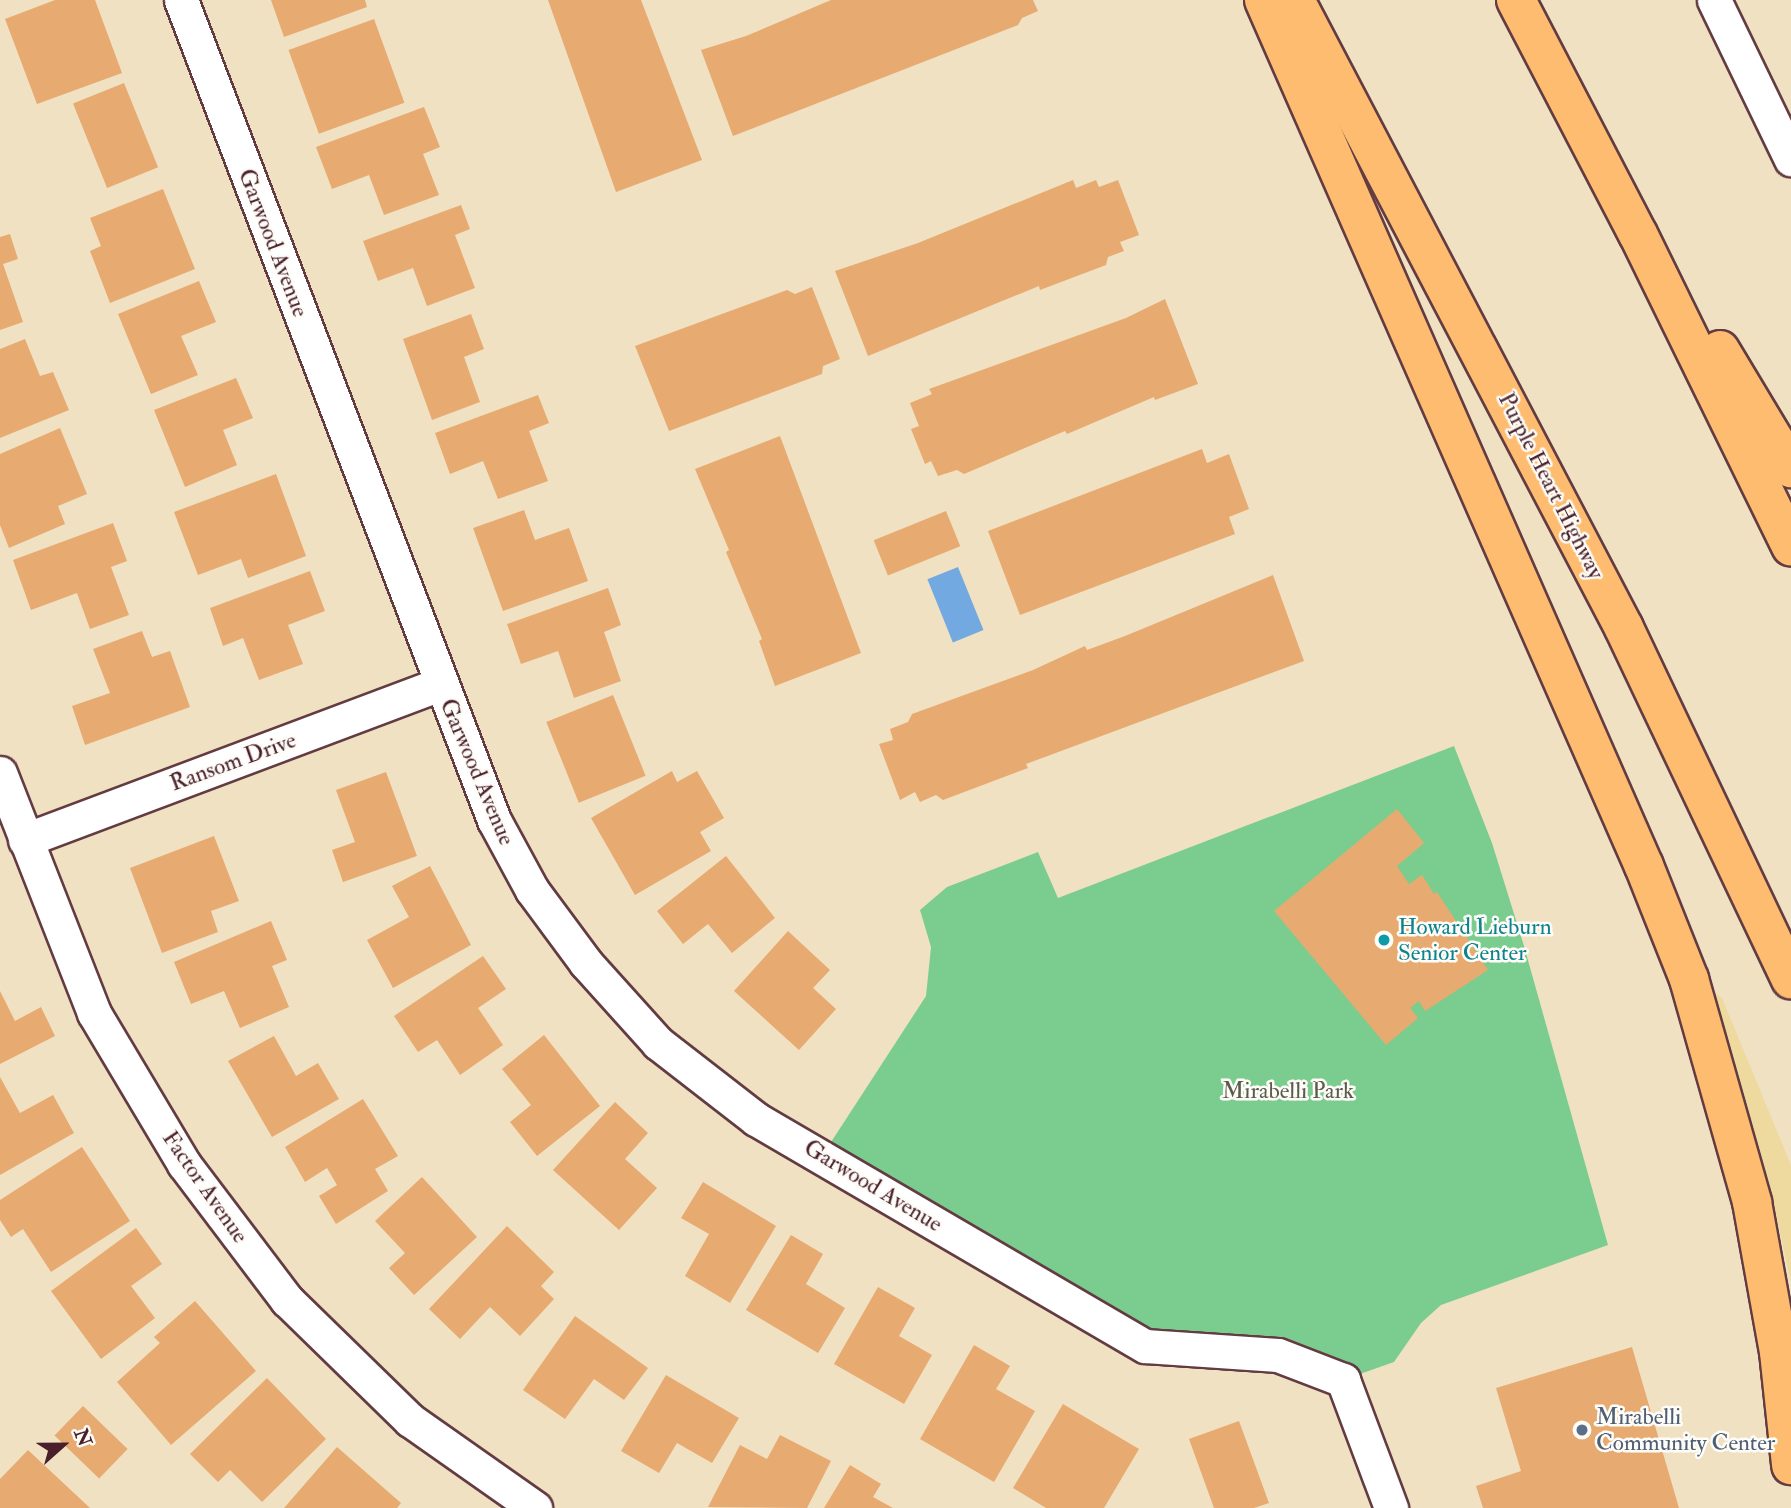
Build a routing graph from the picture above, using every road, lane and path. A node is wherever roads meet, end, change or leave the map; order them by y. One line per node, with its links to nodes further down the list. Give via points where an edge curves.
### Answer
1 (181, 0): 10 (street, Garwood Avenue)
2 (1264, 0): 14 (highway, via 1633,841 1689,979 1752,1202 1779,1352)
3 (1295, 0): 13 (highway, Purple Heart Highway, via 1599,579)
4 (1516, 0): 6 (highway)
5 (1714, 0): 7 (street)
6 (1554, 72): 8 (highway); 9 (highway)
7 (1791, 159)
8 (1791, 468)
9 (1791, 547)
10 (440, 684): 12 (street, Ransom Drive); 16 (street, Garwood Avenue, via 494,820 532,890 586,963 658,1043 756,1119 1145,1346 1278,1355 1343,1380)
11 (0, 773): 12 (street, Factor Avenue)
12 (25, 840): 15 (street, Factor Avenue, via 94,1013 184,1164 287,1300 410,1420)
13 (1791, 979)
14 (1791, 1465)
15 (535, 1508)
16 (1391, 1508)

